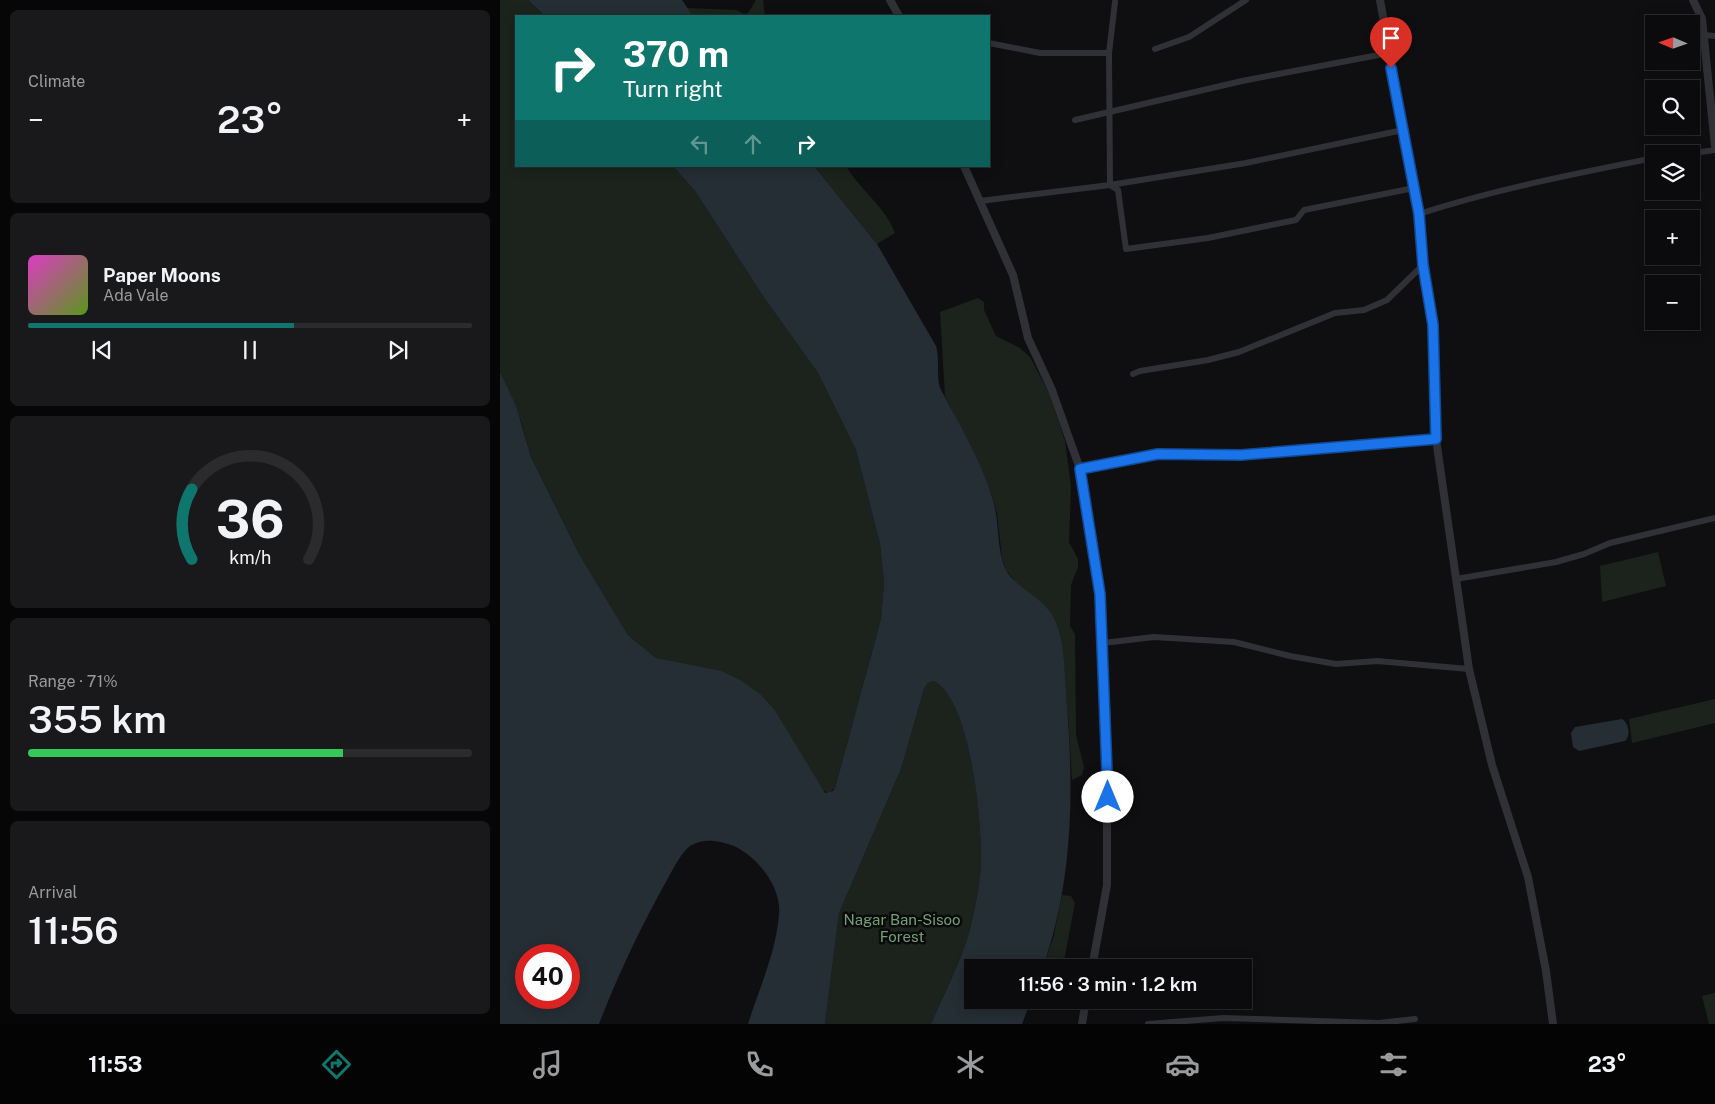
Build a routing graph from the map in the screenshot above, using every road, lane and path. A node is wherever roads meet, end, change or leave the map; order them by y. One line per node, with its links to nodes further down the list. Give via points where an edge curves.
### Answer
1 (890, 0): 6 (street)
2 (1246, 0): 10 (street, via 1189,37)
3 (1380, 0): 12 (street)
4 (1693, 0): 7 (street, via 1699,10)
5 (1115, 2): 11 (street)
6 (899, 15)
7 (1704, 35): 8 (street); 16 (street)
8 (1715, 36)
9 (990, 43): 11 (street, via 1040,54)
10 (1155, 50)
11 (1109, 53): 13 (street)
12 (1389, 53): 13 (street, via 1242,81); 15 (street)
13 (1110, 112): 14 (street); 21 (street)
14 (1075, 120)
15 (1403, 130): 21 (street, via 1246,163); 22 (street)
16 (1715, 146)
17 (1715, 150): 18 (street)
18 (1700, 152)
19 (1645, 160): 24 (street, via 1534,182)
20 (964, 167): 23 (street)
21 (1110, 185): 22 (street, via 1118,190 1126,249 1208,238 1296,220 1304,210); 23 (street)
22 (1414, 188): 24 (street)
23 (980, 200): 28 (street, via 1013,275 1028,338 1052,390)
24 (1419, 214): 25 (street)
25 (1423, 265): 26 (street, via 1387,300 1364,310 1335,313 1239,352); 27 (street, via 1433,325)
26 (1133, 374)
27 (1436, 439): 28 (street, via 1241,455 1158,454); 30 (street)
28 (1080, 469): 31 (street, via 1100,594)
29 (1715, 518): 30 (street, via 1610,543 1556,562)
30 (1456, 579): 32 (street)
31 (1103, 643): 32 (street, via 1154,636 1234,642 1336,664 1378,661); 33 (street, via 1108,781 1107,885)
32 (1469, 669): 39 (street, via 1492,765 1528,877)
33 (1094, 959)
34 (1084, 1009): 37 (street)
35 (1415, 1019): 36 (street, via 1379,1024)
36 (1341, 1023): 38 (street, via 1223,1018)
37 (1082, 1024)
38 (1148, 1024)
39 (1553, 1024)

